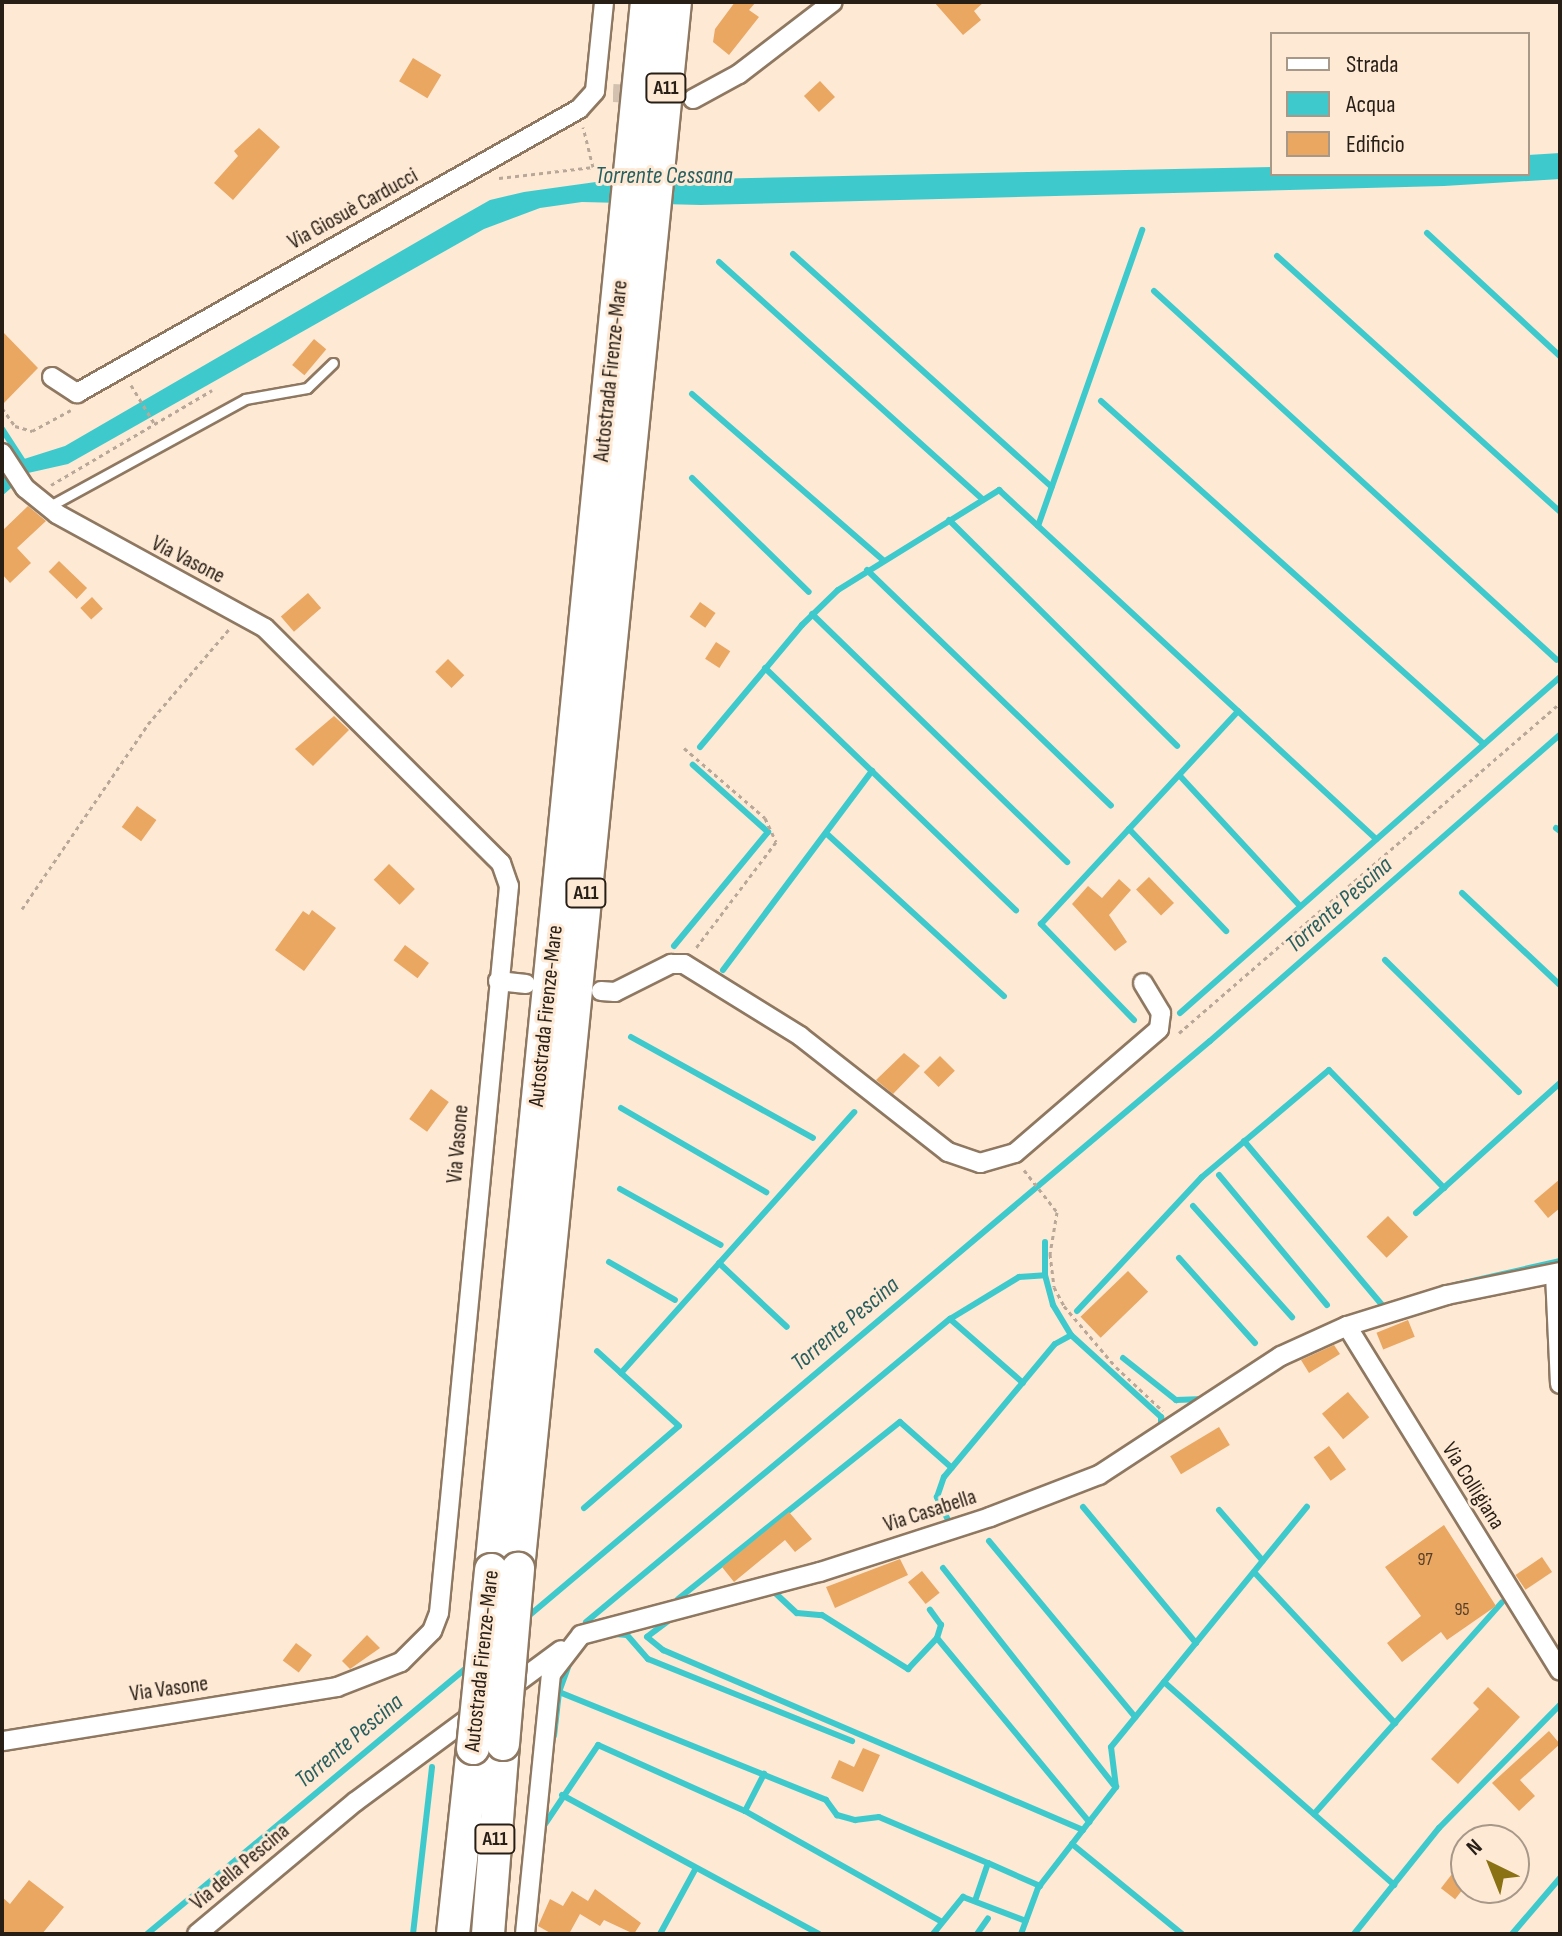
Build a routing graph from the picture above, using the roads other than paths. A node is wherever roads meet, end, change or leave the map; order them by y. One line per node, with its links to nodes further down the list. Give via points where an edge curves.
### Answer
1 (604, 2): 8 (street, Via Giosuè Carducci, via 604,92 579,109 77,393)
2 (647, 2): 6 (highway, Autostrada Firenze-Mare / A11)
3 (675, 2): 6 (highway, Autostrada Firenze-Mare / A11)
4 (833, 2): 5 (street, via 739,74)
5 (693, 99)
6 (644, 175): 21 (highway, Autostrada Firenze-Mare / A11, bridge)
7 (333, 363): 10 (lane, via 307,388 245,399)
8 (52, 377)
9 (5, 456): 10 (street, Via Vasone)
10 (36, 497): 11 (street, Via Vasone, via 126,556 271,634 505,868 509,894)
11 (498, 981): 13 (street); 20 (street, Via Vasone, via 439,1613 425,1642 386,1671 337,1687)
12 (1143, 983): 14 (street, via 1161,1013 1159,1029 1015,1153 980,1163 948,1152 780,1021 684,964 671,964 615,992)
13 (526, 984)
14 (601, 991)
15 (1557, 1273): 16 (street, Via Casabella, via 1447,1295); 17 (street)
16 (1347, 1326): 18 (street, Via Casabella, via 1281,1356 1099,1475 820,1572); 19 (street, Via Colligiana)
17 (1560, 1384)
18 (581, 1635): 22 (street, Via della Pescina, via 355,1802); 25 (street, via 551,1674)
19 (1560, 1671)
20 (2, 1741)
21 (488, 1746): 23 (highway, Autostrada Firenze-Mare / A11); 24 (highway, Autostrada Firenze-Mare / A11)
22 (197, 1934)
23 (453, 1934)
24 (488, 1934)
25 (525, 1934)

